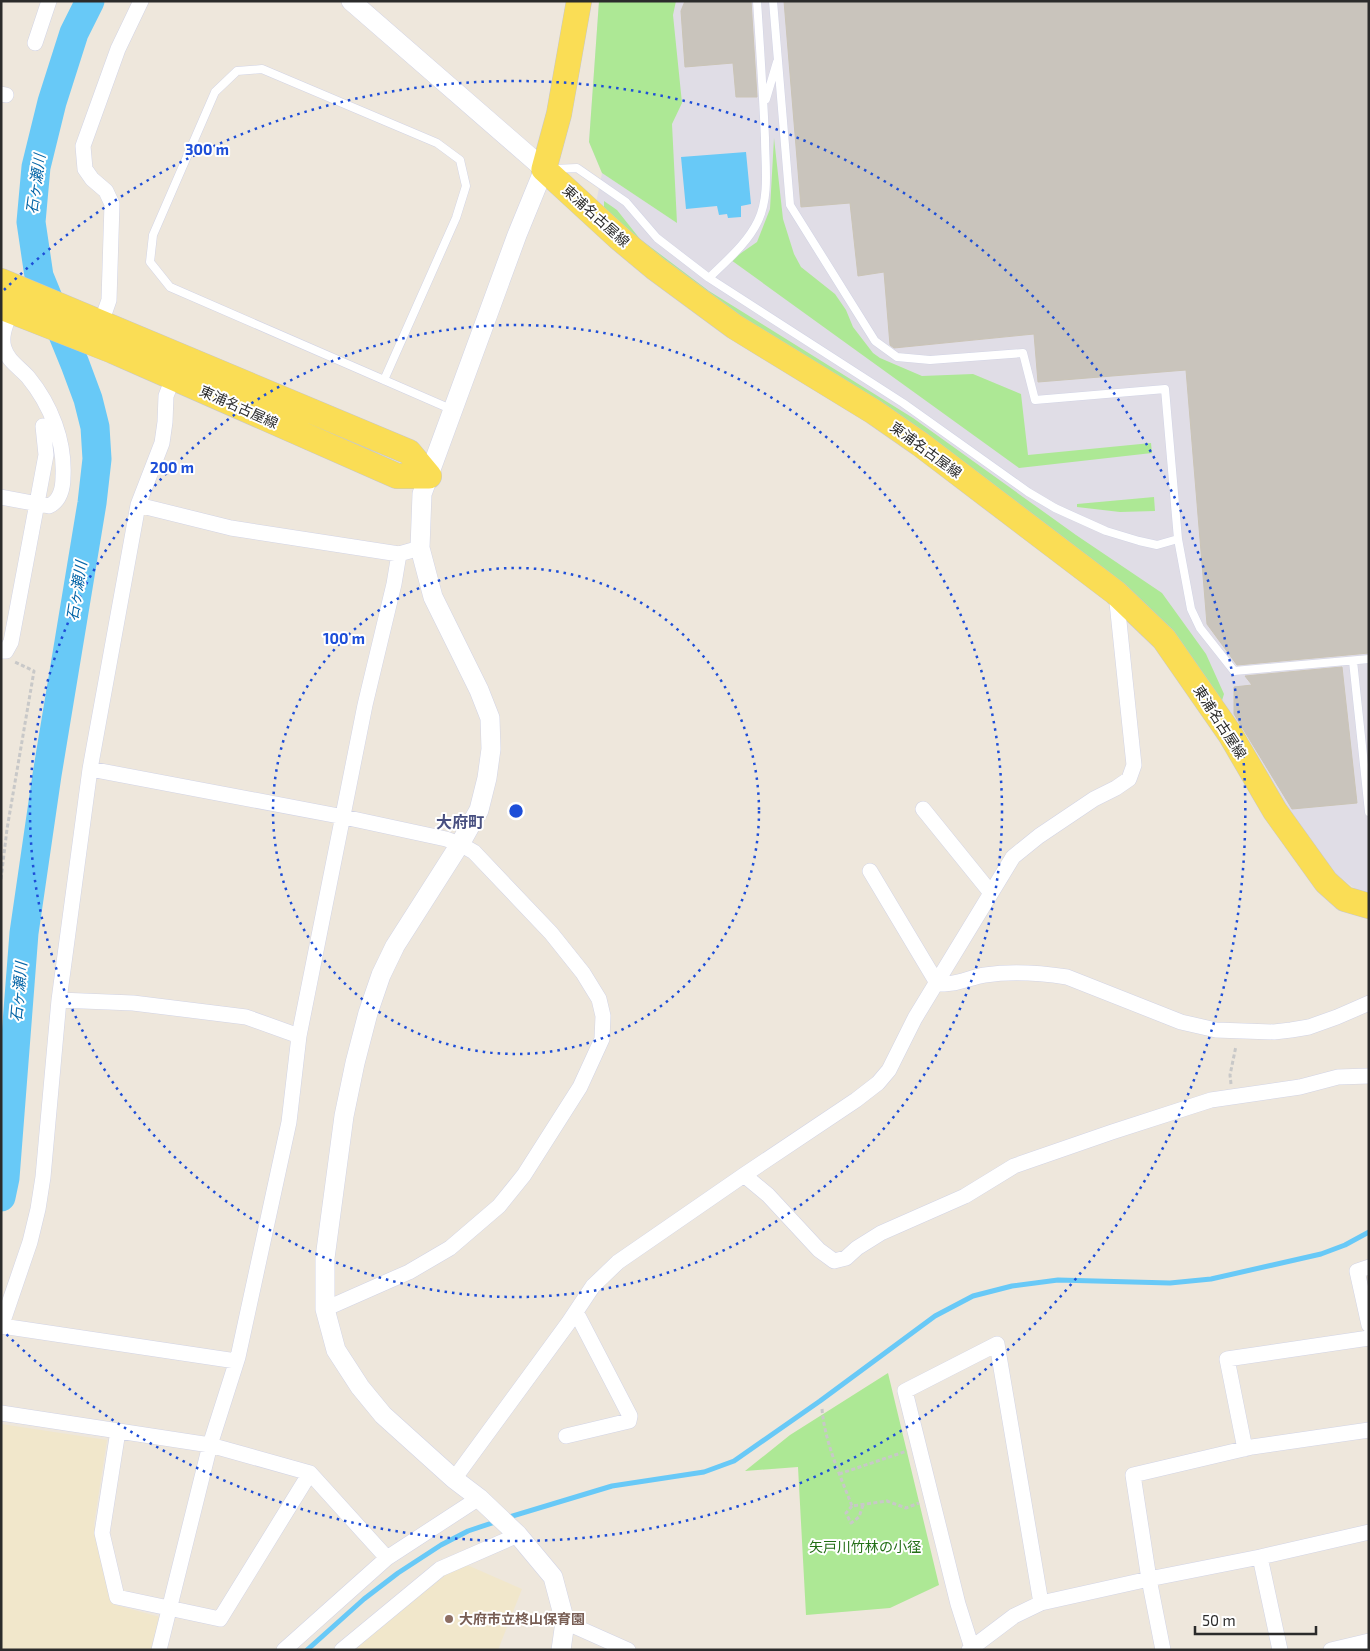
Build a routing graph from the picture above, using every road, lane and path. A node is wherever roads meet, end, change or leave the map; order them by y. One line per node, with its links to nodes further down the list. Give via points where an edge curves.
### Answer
1 (49, 1): 7 (street)
2 (141, 1): 13 (street, via 118,49 83,146 85,169 106,191 112,204 109,300)
3 (352, 1): 10 (street)
4 (579, 1): 10 (main road, via 559,114)
5 (757, 1): 9 (lane)
6 (773, 1): 8 (lane)
7 (34, 43)
8 (778, 58): 9 (lane); 22 (lane, via 790,205 875,341 897,358 930,360 1023,353 1036,400 1165,388)
9 (764, 103): 11 (lane, via 764,205 747,239)
10 (544, 169): 11 (lane, via 578,168 626,202 657,238); 16 (street); 25 (main road, 東浦名古屋線, via 655,268 735,327 912,438)
11 (709, 278): 22 (lane, via 904,403 1055,508 1106,531 1139,541 1157,545)
12 (12, 301): 13 (main road, 東浦名古屋線); 14 (main road, 東浦名古屋線); 20 (street, via 3,345 10,360 22,370 40,395 55,424 64,460 58,498 49,506)
13 (97, 322): 18 (main road, 東浦名古屋線, via 409,452)
14 (173, 378): 18 (main road, 東浦名古屋線, via 397,476); 21 (street, via 166,396 162,443)
15 (384, 380): 15 (lane, via 170,287 150,262 153,235 215,92 236,71 262,69 437,143 460,160 466,186 456,218); 16 (lane)
16 (453, 410): 18 (street)
17 (43, 426): 20 (street, via 46,455)
18 (429, 476): 23 (street, via 422,494)
19 (1, 497): 20 (street)
20 (37, 503): 26 (street, via 11,642)
21 (138, 505): 24 (street, via 231,528); 29 (street)
22 (1178, 539): 28 (lane, via 1191,609 1200,628 1234,671)
23 (420, 548): 24 (street); 33 (street, via 433,597 490,718 491,749 487,778 479,810)
24 (399, 554): 32 (street)
25 (1116, 593): 36 (street, via 1134,765 1129,779 1094,799 1013,857); 37 (main road, 東浦名古屋線, via 1164,639 1230,734 1275,811 1326,882 1345,899)
26 (4, 651): 35 (path, via 12,661 34,671)
27 (1369, 660): 28 (lane)
28 (1353, 661): 31 (lane)
29 (90, 769): 32 (street); 39 (street)
30 (923, 809): 36 (street)
31 (1369, 812)
32 (344, 817): 33 (street); 42 (street)
33 (460, 844): 47 (street, via 395,946 368,1013 344,1116 325,1258); 47 (street, via 474,852 551,933 583,973 601,1008 602,1039 580,1087 524,1176 499,1206 450,1248 409,1272)
34 (870, 871): 38 (street)
35 (1, 879)
36 (991, 893): 38 (street)
37 (1369, 906)
38 (937, 984): 41 (street, via 986,974 1061,976 1181,1022 1216,1030); 45 (street, via 915,1018 889,1070 878,1083)
39 (59, 1000): 42 (street, via 132,1003 246,1017); 50 (street, via 38,1209)
40 (1369, 1003): 41 (street, via 1309,1026 1274,1032)
41 (1239, 1031): 44 (path, via 1230,1075)
42 (299, 1036): 52 (street, via 289,1122)
43 (1369, 1076): 44 (street, via 1338,1077 1300,1087)
44 (1232, 1097): 45 (street, via 1211,1100 1014,1166 965,1196 881,1233 846,1258 834,1261)
45 (744, 1175): 48 (street, via 618,1262 593,1286)
46 (1369, 1267): 49 (street, via 1357,1271)
47 (325, 1309): 63 (street, via 336,1350 360,1386 383,1415)
48 (576, 1312): 57 (street, via 630,1416 629,1421); 63 (street)
49 (1369, 1325)
50 (1, 1327): 52 (street)
51 (1369, 1338): 60 (street, via 1227,1359)
52 (236, 1361): 58 (street)
53 (822, 1409): 62 (path)
54 (1, 1413): 56 (street)
55 (1369, 1430): 60 (street)
56 (118, 1431): 58 (street); 74 (street, via 102,1533 116,1597)
57 (566, 1436)
58 (210, 1445): 61 (street); 74 (street)
59 (919, 1447): 62 (path); 64 (street); 73 (street, via 905,1391 996,1344)
60 (1245, 1449): 72 (street, via 1133,1475)
61 (310, 1473): 71 (street); 74 (street, via 220,1619)
62 (839, 1474): 67 (path)
63 (454, 1479): 65 (street)
64 (932, 1497): 66 (path, via 906,1508 887,1501); 77 (street)
65 (479, 1498): 68 (street); 71 (street)
66 (863, 1505): 67 (path); 67 (path, via 859,1517 851,1523 846,1513)
67 (852, 1506)
68 (515, 1532): 75 (street, via 553,1577); 80 (street, via 440,1569)
69 (1369, 1532): 70 (street)
70 (1260, 1557): 72 (street); 84 (street)
71 (387, 1558): 79 (street)
72 (1149, 1579): 73 (street); 83 (street)
73 (1041, 1603): 77 (street, via 1014,1616)
74 (170, 1609): 78 (street)
75 (565, 1622): 81 (street); 82 (street)
76 (1369, 1641): 85 (street)
77 (970, 1649)
78 (159, 1650)
79 (284, 1650)
80 (342, 1650)
81 (562, 1650)
82 (628, 1650)
83 (1163, 1650)
84 (1280, 1650)
85 (1331, 1650)

